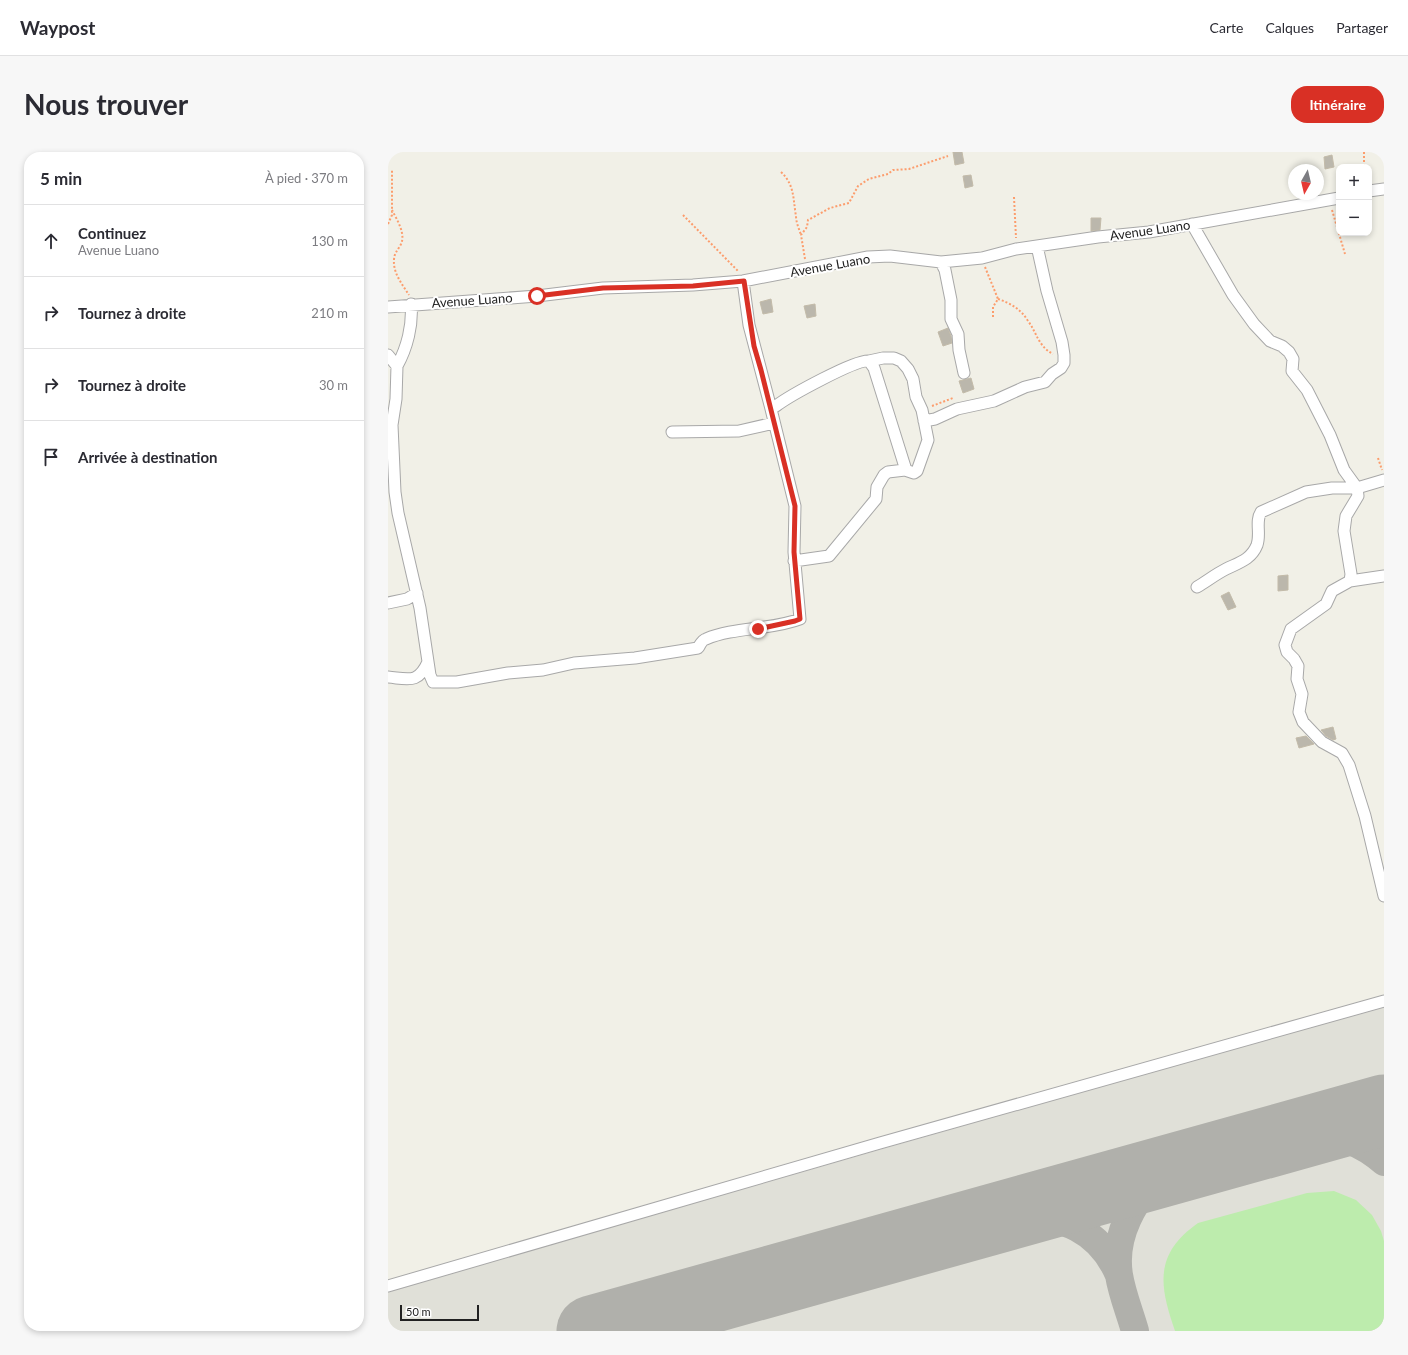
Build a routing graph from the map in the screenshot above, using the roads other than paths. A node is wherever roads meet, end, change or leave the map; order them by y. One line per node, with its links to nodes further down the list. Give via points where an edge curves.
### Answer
1 (1384, 189): 2 (street)
2 (1372, 190)
3 (1335, 200): 4 (street, Avenue Luano)
4 (1192, 224): 5 (street, Avenue Luano); 20 (street, via 1233,295 1254,324 1270,341 1289,352 1293,359 1292,371 1307,390 1344,470)
5 (1036, 246): 6 (street, Avenue Luano, via 982,258); 15 (street, via 1062,342 1064,363 1061,368 1045,382 1025,387 994,401 957,409 935,419)
6 (941, 262): 7 (street, Avenue Luano, via 890,256 868,257); 13 (street, via 945,270 951,300 951,319 958,334)
7 (744, 281): 8 (street, Avenue Luano, via 693,286 603,288 537,296); 14 (street, via 752,339)
8 (411, 304): 9 (street, Avenue Luano); 12 (street, via 410,328)
9 (388, 307)
10 (388, 354): 12 (street)
11 (870, 361): 14 (street, via 858,363 821,379 776,406); 15 (street, via 894,358 901,361 913,379); 18 (street)
12 (397, 366): 25 (street, via 392,425 395,492)
13 (964, 373)
14 (770, 405): 16 (street)
15 (923, 415): 18 (street, via 928,440 921,454 920,467 914,473)
16 (774, 424): 17 (street, via 733,431); 21 (street, via 795,506)
17 (672, 432)
18 (905, 470): 21 (street, via 884,475 880,480 876,499 829,556)
19 (1384, 480): 20 (street)
20 (1357, 488): 23 (street, via 1358,496 1346,516 1344,531); 24 (street, via 1306,492 1261,512 1258,539 1253,551 1242,562)
21 (794, 561): 27 (street, via 800,619 758,629 746,628 705,639 698,648 635,658 574,663 543,670 445,683 433,682)
22 (1384, 576): 23 (street)
23 (1350, 581): 29 (street, via 1332,591 1326,604 1291,630 1285,645 1287,652 1297,662 1297,679 1302,694 1299,712 1303,722 1322,742 1342,753 1350,765)
24 (1197, 587)
25 (417, 593): 26 (street, via 403,600); 27 (street)
26 (388, 602)
27 (428, 662): 28 (street, via 423,674 416,678)
28 (388, 677)
29 (1384, 896)
30 (1384, 1001): 31 (street, via 880,1143)
31 (388, 1286)

